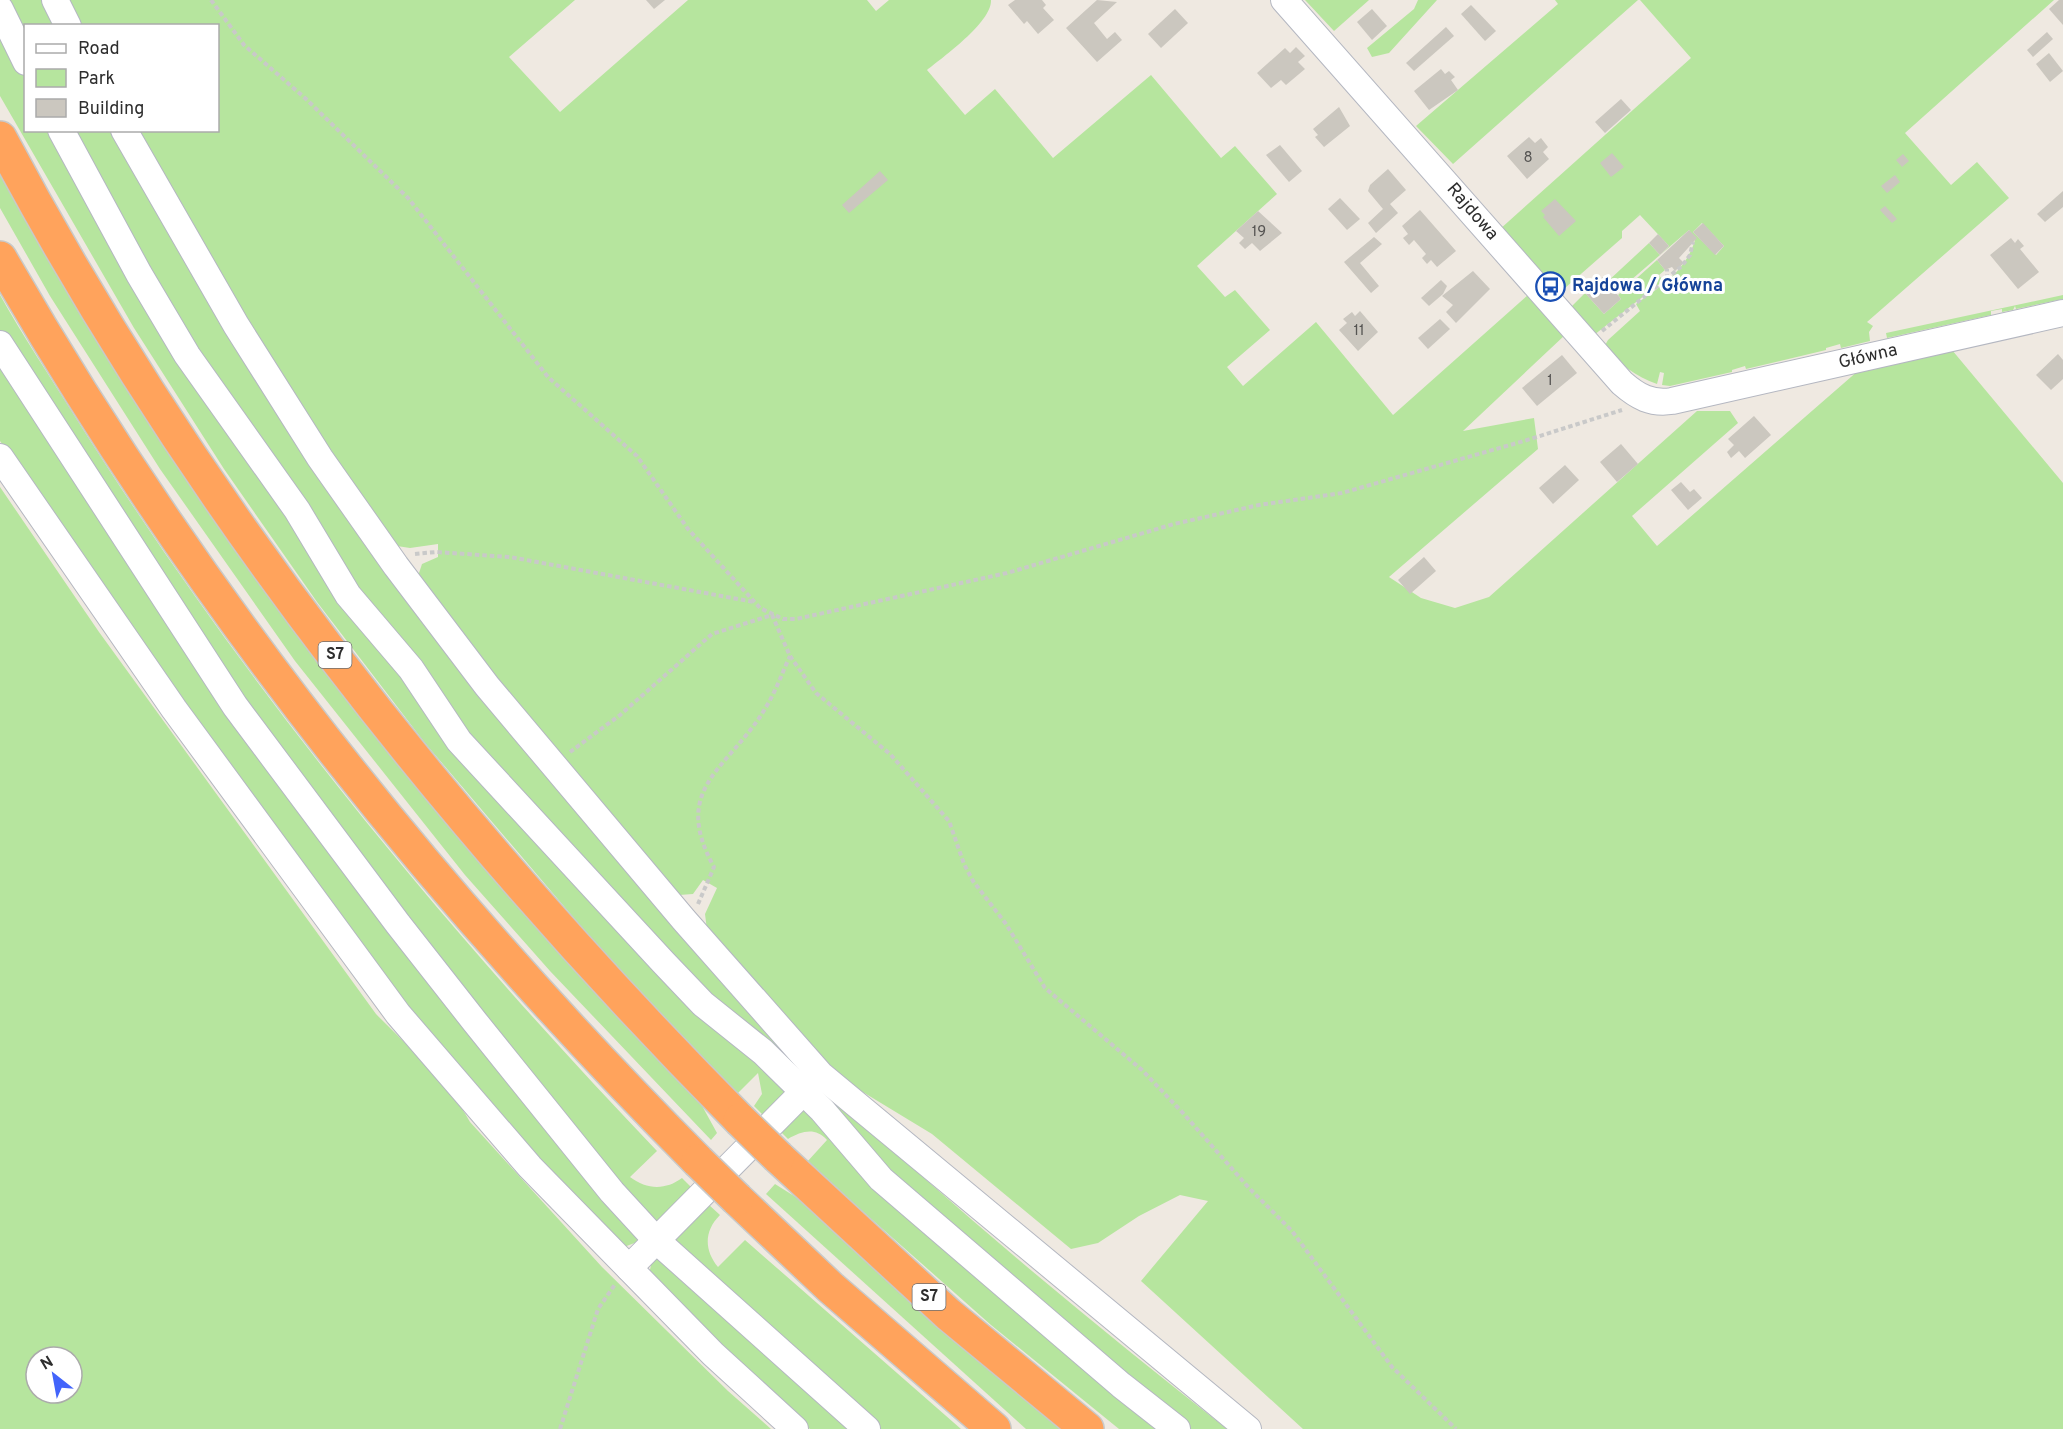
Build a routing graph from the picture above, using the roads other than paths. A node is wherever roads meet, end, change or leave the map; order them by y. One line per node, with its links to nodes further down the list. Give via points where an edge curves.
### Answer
1 (55, 0): 4 (street)
2 (1284, 0): 12 (street, Rajdowa, via 1622,383)
3 (0, 9): 5 (street)
4 (67, 24)
5 (24, 58)
6 (62, 132): 14 (street, via 187,355 297,510 348,595 411,669 459,741 703,1004 763,1052)
7 (125, 132): 14 (street, via 236,325 320,458 396,566 488,686 684,920)
8 (0, 138): 20 (highway, S7, bridge, via 98,308 177,433 280,581 368,699 549,919 655,1034 778,1157 948,1314)
9 (0, 258): 19 (highway, bridge, via 162,516 325,740 416,853 587,1047 698,1161 830,1287)
10 (2063, 313): 12 (street, Główna, via 1672,401 1650,401)
11 (0, 344): 15 (street, via 229,696 281,769 475,1022 612,1192)
12 (1637, 395)
13 (0, 457): 16 (street, via 174,709 378,988 530,1167)
14 (812, 1083): 15 (street); 21 (street, via 881,1179 1120,1385); 22 (street)
15 (657, 1241): 16 (street); 18 (street)
16 (629, 1268): 17 (street, via 713,1354)
17 (795, 1429)
18 (867, 1429)
19 (994, 1429)
20 (1087, 1429)
21 (1177, 1429)
22 (1248, 1429)

